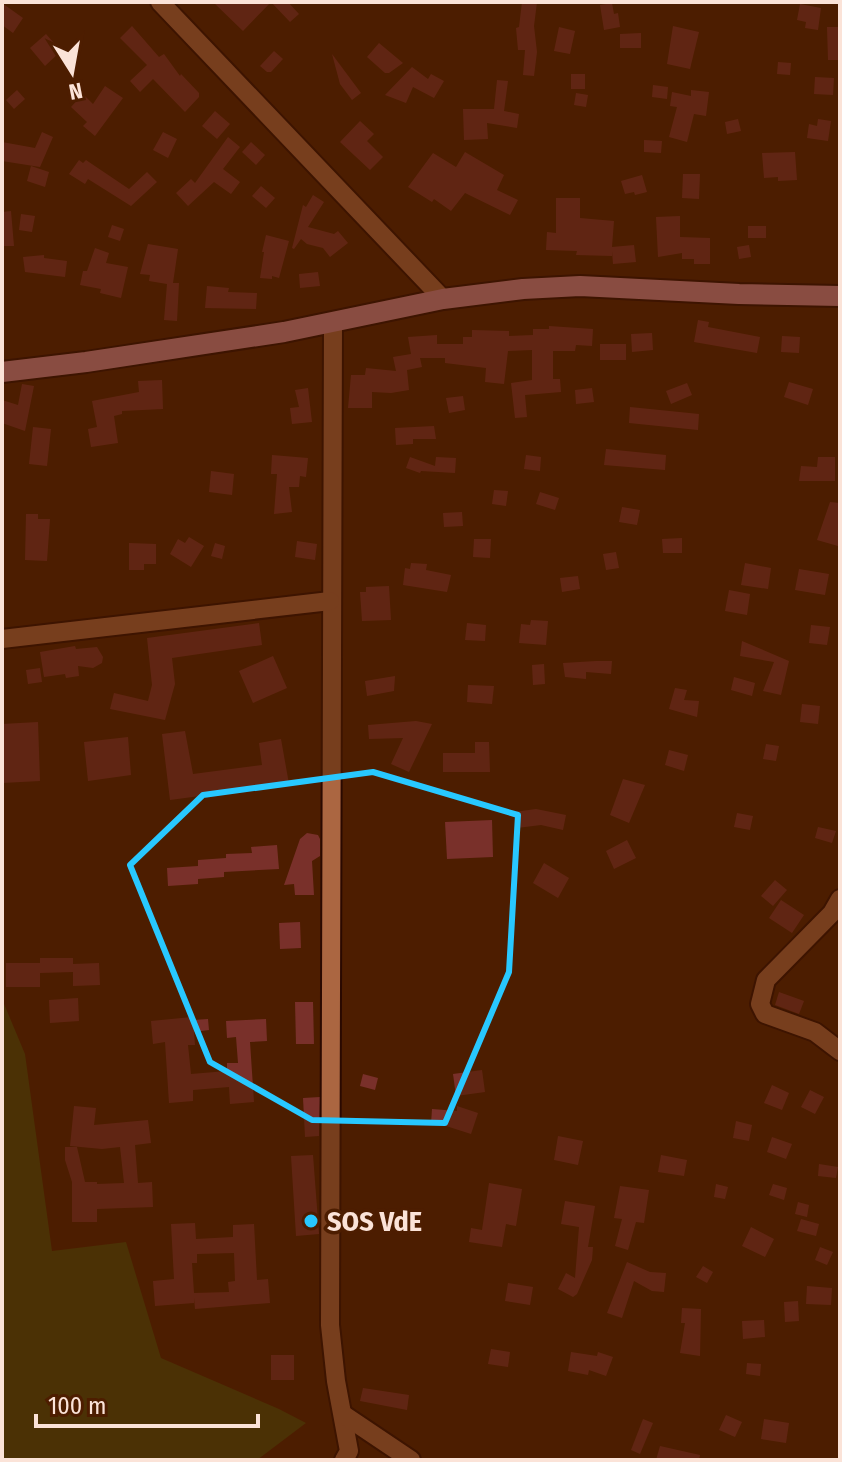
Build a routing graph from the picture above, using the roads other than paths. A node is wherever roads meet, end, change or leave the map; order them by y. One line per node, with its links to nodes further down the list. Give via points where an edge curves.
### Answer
1 (160, 2): 3 (street)
2 (840, 296): 3 (main road, via 580,286)
3 (443, 299): 4 (main road)
4 (333, 324): 5 (main road); 6 (street)
5 (3, 370)
6 (330, 601): 7 (street); 10 (street, via 330,1325)
7 (2, 639)
8 (840, 899): 9 (street, via 766,980 760,1004 765,1014 815,1032)
9 (840, 1051)
10 (344, 1415): 11 (street, via 349,1451); 12 (street)
11 (344, 1460)
12 (411, 1460)

